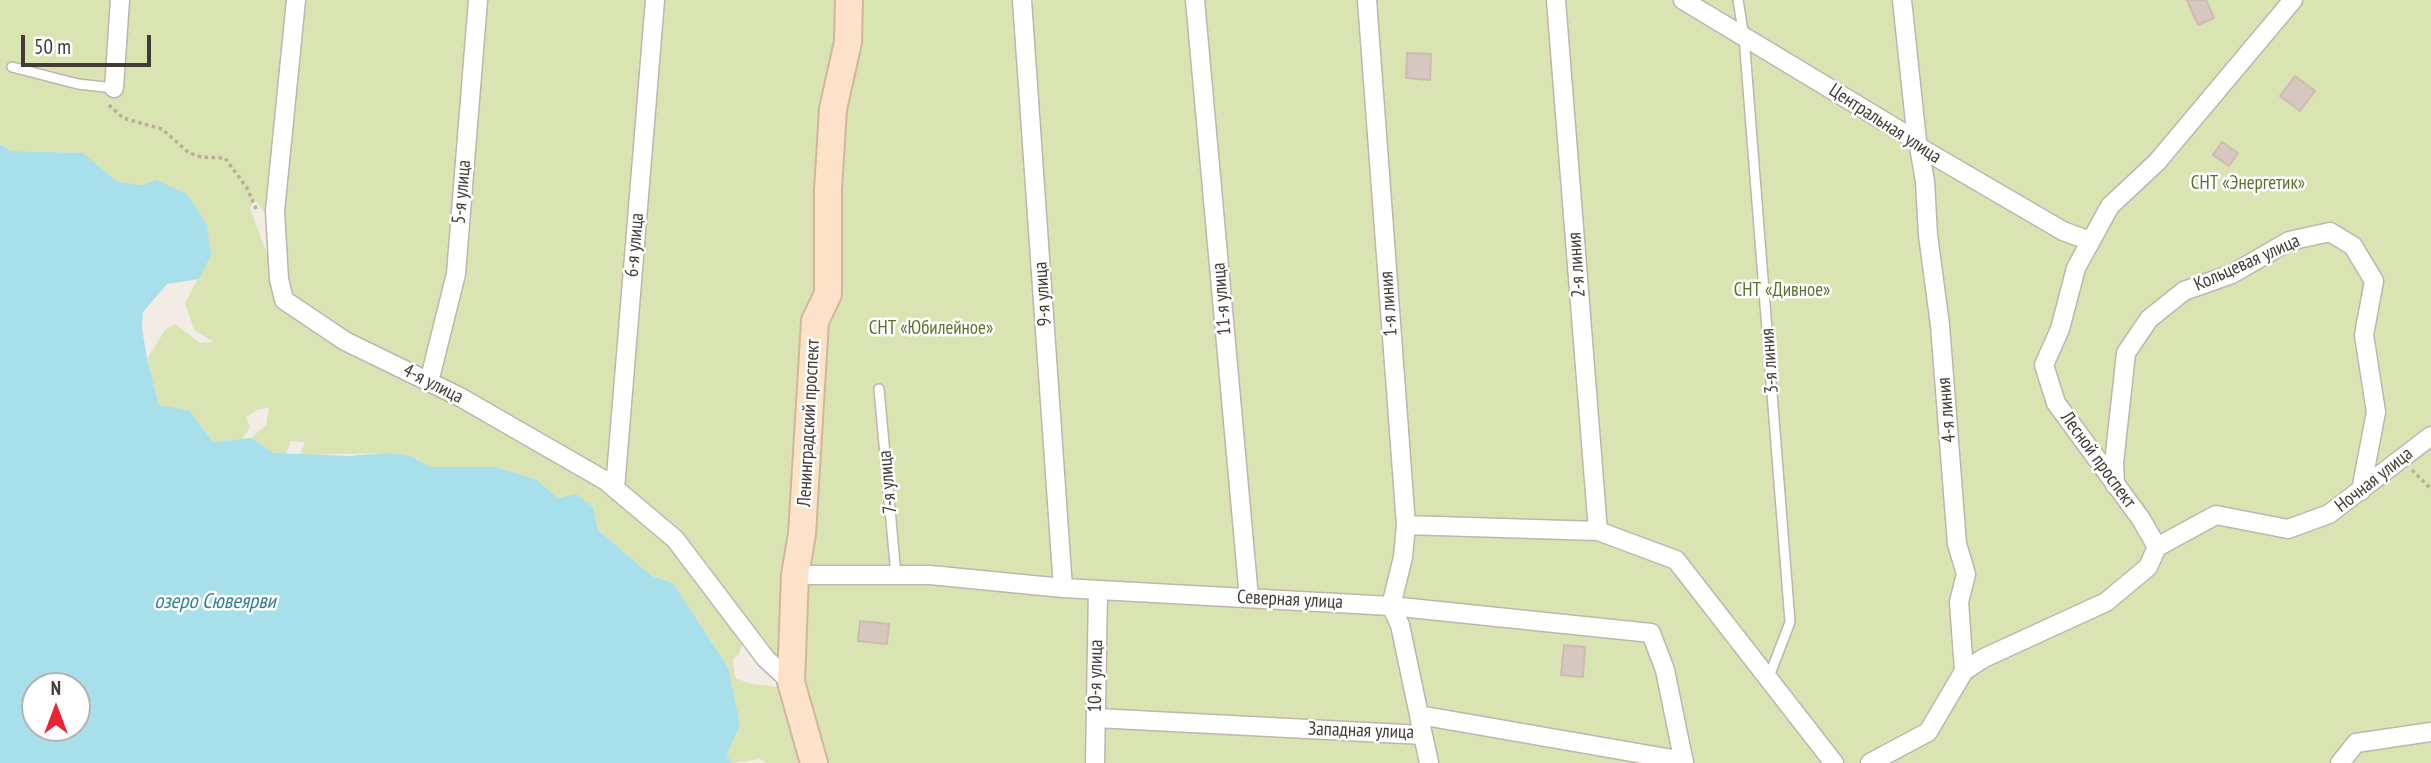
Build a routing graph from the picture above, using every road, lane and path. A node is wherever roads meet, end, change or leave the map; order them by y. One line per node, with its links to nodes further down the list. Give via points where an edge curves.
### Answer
1 (120, 0): 16 (street)
2 (296, 0): 18 (street, 4-я улица)
3 (478, 0): 20 (street, 5-я улица, via 456,274)
4 (655, 0): 25 (street, 6-я улица)
5 (849, 0): 31 (street, Ленинградский проспект, via 848,42 833,108 828,294 815,321 802,534)
6 (1022, 0): 33 (street, 9-я улица)
7 (1195, 0): 35 (street, 11-я улица)
8 (1367, 0): 28 (street, 1-я линия)
9 (1556, 0): 29 (street, 2-я линия)
10 (1683, 0): 14 (street, Центральная улица)
11 (1738, 0): 14 (lane, 3-я линия)
12 (1902, 0): 17 (street, 4-я линия)
13 (2293, 0): 19 (street, Лесной проспект, via 2157,162 2110,206)
14 (1744, 37): 17 (street, Центральная улица); 38 (lane, 3-я линия, via 1790,622)
15 (12, 66): 16 (lane, via 78,84)
16 (114, 88): 18 (path, via 108,103 123,118 162,129 201,158 225,158 247,188 254,208)
17 (1918, 144): 19 (street, Центральная улица, via 2063,231); 37 (street, 4-я линия, via 1940,325 1957,544 1966,574 1959,602)
18 (275, 231): 20 (street, 4-я улица, via 284,300 345,341)
19 (2090, 241): 24 (street, Лесной проспект, via 2076,268 2060,329 2044,365 2056,403)
20 (429, 382): 25 (street, 4-я улица, via 539,441)
21 (879, 390): 32 (lane, 7-я улица)
22 (2431, 436): 23 (street, Ночная улица)
23 (2400, 459): 26 (path); 27 (street, Ночная улица)
24 (2115, 485): 27 (street, Кольцевая улица, via 2126,353 2149,319 2184,291 2232,274 2289,241 2330,232 2353,246 2375,281 2364,335 2376,412); 30 (street, Лесной проспект)
25 (615, 489): 39 (street, 4-я улица, via 675,539 766,659)
26 (2431, 489)
27 (2361, 491): 30 (street, Ночная улица, via 2329,514 2288,528 2216,515)
28 (1406, 525): 29 (street); 36 (street, 1-я линия)
29 (1598, 531): 38 (street, via 1676,559)
30 (2157, 547): 37 (street, via 2147,567 2106,601)
31 (795, 575): 32 (street, Северная улица); 39 (street, Ленинградский проспект)
32 (896, 575): 33 (street, Северная улица)
33 (1063, 588): 34 (street, Северная улица)
34 (1098, 590): 35 (street, Северная улица); 41 (street, 10-я улица)
35 (1249, 598): 36 (street, Северная улица)
36 (1391, 606): 40 (street, via 1400,625); 44 (street, Северная улица, via 1651,633 1665,670)
37 (1964, 671): 49 (street, via 1928,732)
38 (1769, 677): 48 (street)
39 (791, 682): 45 (street, Ленинградский проспект)
40 (1419, 715): 43 (street, Западная улица); 44 (street, Западная улица)
41 (1096, 718): 43 (street, Западная улица); 46 (street, 10-я улица)
42 (2431, 732): 50 (street, via 2356,743)
43 (1423, 735): 47 (street)
44 (1684, 762)
45 (814, 763)
46 (1095, 763)
47 (1429, 763)
48 (1834, 763)
49 (1870, 763)
50 (2340, 763)

